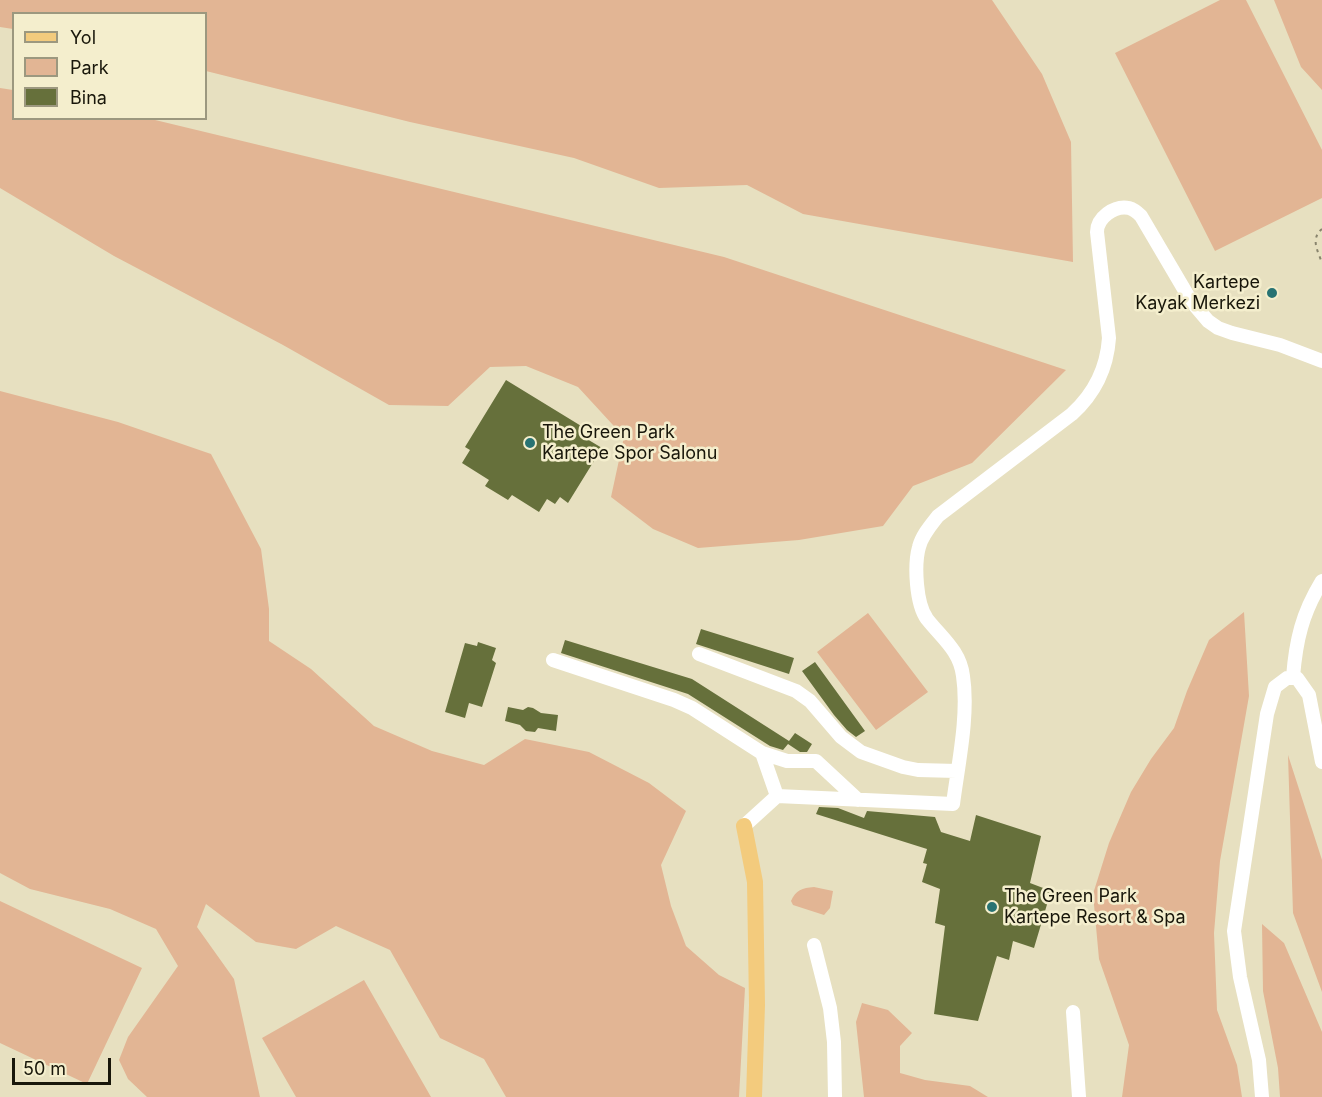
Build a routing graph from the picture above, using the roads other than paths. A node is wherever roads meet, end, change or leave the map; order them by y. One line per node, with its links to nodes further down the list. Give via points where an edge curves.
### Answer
1 (1322, 361): 8 (street, via 1218,328 1198,310 1141,216 1123,208 1102,218 1097,232 1109,338 1108,353 1092,391 1072,414 938,516 919,548 922,609 956,653 963,674 965,708)
2 (1322, 581): 5 (street, via 1302,618)
3 (699, 654): 8 (street, via 796,690 861,752 918,770)
4 (553, 660): 6 (street, via 692,708)
5 (1293, 677): 7 (street, via 1309,695); 17 (street, via 1275,687 1266,714 1234,931 1259,1060)
6 (762, 753): 9 (street); 10 (street, via 787,761 816,761)
7 (1322, 762)
8 (957, 771): 10 (street, via 953,804)
9 (777, 796): 10 (street); 11 (street)
10 (858, 800)
11 (744, 826): 14 (main road, via 755,882)
12 (814, 945): 15 (street, via 830,1008)
13 (1073, 1011): 16 (street)
14 (754, 1097)
15 (835, 1097)
16 (1079, 1097)
17 (1262, 1097)

